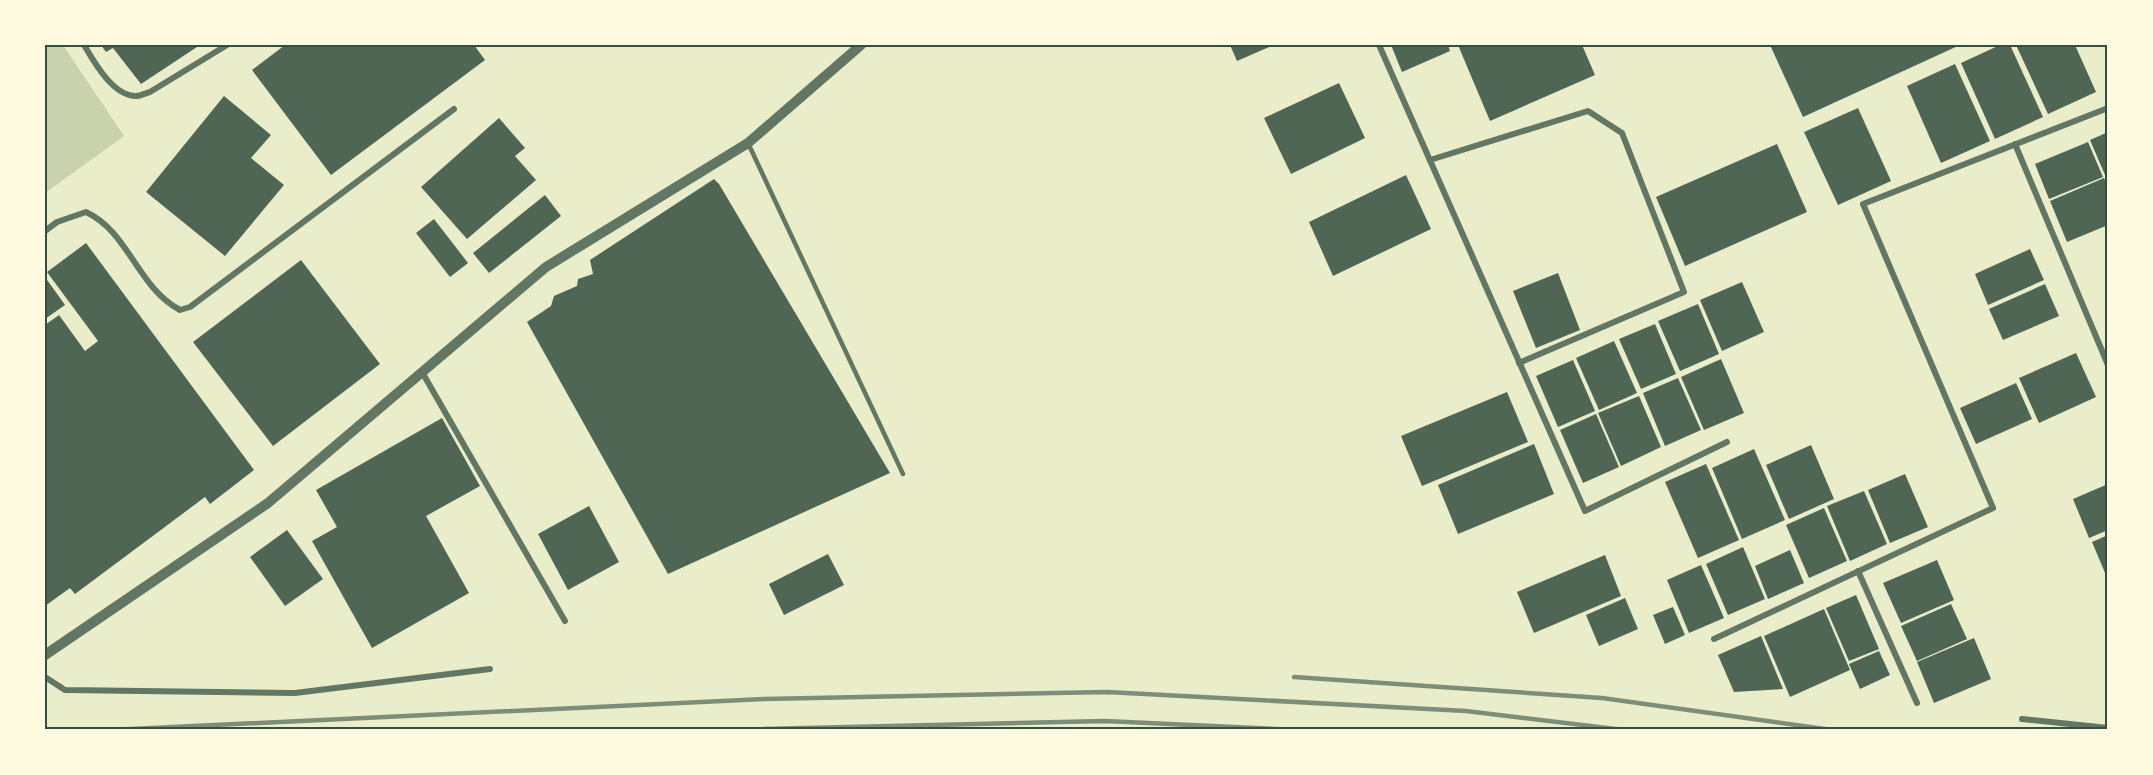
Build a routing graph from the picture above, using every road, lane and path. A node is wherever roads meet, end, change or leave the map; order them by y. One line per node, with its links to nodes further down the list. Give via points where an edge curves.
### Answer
1 (84, 45): 2 (street, via 104,76 136,96 150,92)
2 (227, 45)
3 (861, 45): 7 (street)
4 (1379, 45): 9 (street)
5 (2108, 108): 8 (street)
6 (454, 109): 10 (street, via 190,307 180,310 153,290 110,227 98,217 79,213)
7 (748, 143): 13 (street, via 546,267); 15 (lane)
8 (2015, 144): 12 (street); 16 (street, via 1863,204 1993,508)
9 (1430, 160): 11 (street); 11 (street, via 1588,111 1622,133 1684,292)
10 (45, 231)
11 (1519, 363): 14 (street, via 1585,511)
12 (2108, 365)
13 (422, 372): 17 (street); 19 (street, via 268,503)
14 (1727, 442)
15 (903, 474)
16 (1858, 571): 18 (street); 22 (street)
17 (565, 621)
18 (1714, 639)
19 (45, 655)
20 (490, 669): 21 (street, via 295,693 65,690)
21 (45, 677)
22 (1917, 703)
23 (2022, 719): 24 (street)
24 (2108, 728)

